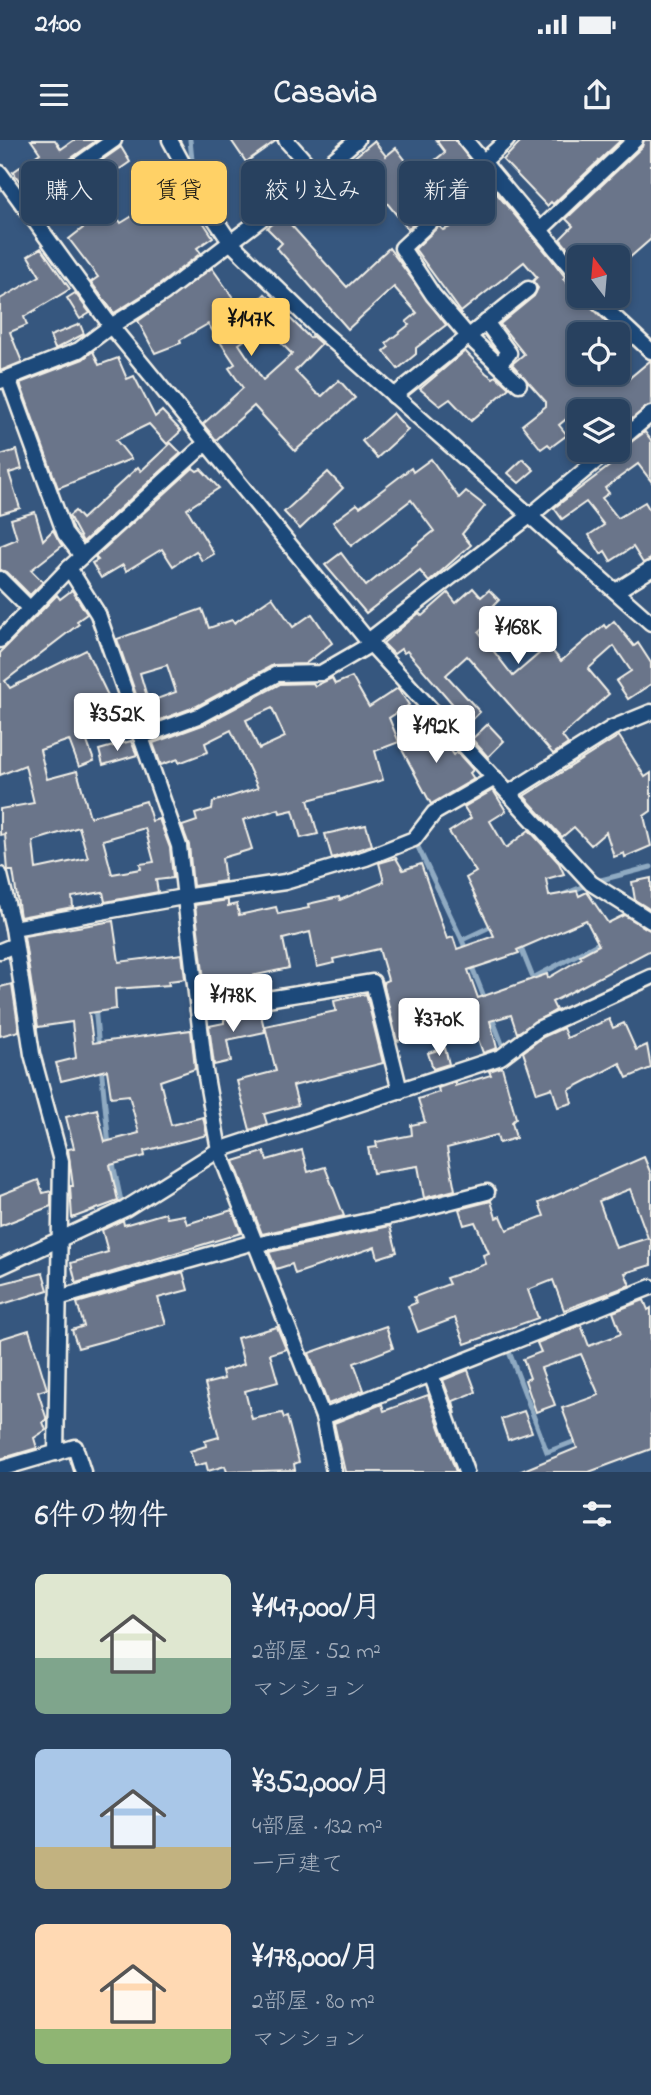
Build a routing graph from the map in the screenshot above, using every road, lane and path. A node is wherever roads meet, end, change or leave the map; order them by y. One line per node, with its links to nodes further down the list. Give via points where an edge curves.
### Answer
1 (114, 140): 8 (street)
2 (170, 140): 20 (street)
3 (286, 140): 9 (street)
4 (357, 140): 10 (street)
5 (465, 140): 11 (street)
6 (508, 140): 12 (street)
7 (630, 142): 19 (street)
8 (84, 161)
9 (305, 161)
10 (333, 161)
11 (483, 161)
12 (490, 161)
13 (495, 176): 19 (street)
14 (2, 180): 15 (street)
15 (21, 202)
16 (37, 224): 25 (street)
17 (255, 224): 20 (street)
18 (426, 224): 26 (street, via 402,247 433,295)
19 (540, 230): 21 (street)
20 (231, 243): 25 (street); 31 (street)
21 (567, 263)
22 (528, 289): 24 (street)
23 (605, 308): 27 (street)
24 (486, 322): 26 (street); 28 (street, via 509,353)
25 (111, 326): 29 (street, via 79,350); 34 (street)
26 (468, 336): 28 (street); 31 (street)
27 (651, 351)
28 (500, 363): 30 (street)
29 (4, 380): 37 (street, via 65,534)
30 (519, 384)
31 (394, 396): 36 (street)
32 (651, 414): 33 (street)
33 (630, 432)
34 (205, 444): 37 (street); 45 (street)
35 (595, 462): 36 (street)
36 (531, 515): 41 (street); 45 (street)
37 (82, 556): 38 (street)
38 (69, 568): 42 (street); 47 (street, via 98,614)
39 (651, 569): 41 (street)
40 (0, 579): 42 (street)
41 (616, 591): 43 (street)
42 (30, 609): 44 (street)
43 (651, 623)
44 (0, 640)
45 (369, 642): 47 (street, via 321,673 277,674 201,715); 48 (street)
46 (651, 712): 49 (street, via 612,728)
47 (141, 737): 51 (street, via 178,846)
48 (495, 778): 49 (street); 51 (street, via 434,813 414,839 366,858 285,882)
49 (509, 793): 52 (street, via 591,883)
50 (0, 875): 53 (street)
51 (183, 897): 53 (street); 57 (street)
52 (651, 921)
53 (13, 928): 54 (street)
54 (15, 945): 55 (street); 61 (street, via 32,1054 61,1161)
55 (0, 951)
56 (651, 977): 58 (street, via 538,1029 501,1057)
57 (198, 1010): 58 (street, via 373,982); 59 (street)
58 (400, 1091): 59 (street)
59 (219, 1150): 61 (street, via 125,1209); 62 (street)
60 (488, 1192): 62 (street)
61 (62, 1238): 63 (street); 65 (street)
62 (255, 1243): 65 (street); 67 (street)
63 (0, 1267)
64 (651, 1287): 66 (street)
65 (58, 1298): 68 (street)
66 (431, 1374): 67 (street); 72 (street)
67 (323, 1417): 71 (street)
68 (56, 1453): 69 (street); 70 (street, via 75,1447)
69 (0, 1469)
70 (83, 1472)
71 (334, 1472)
72 (466, 1472)

